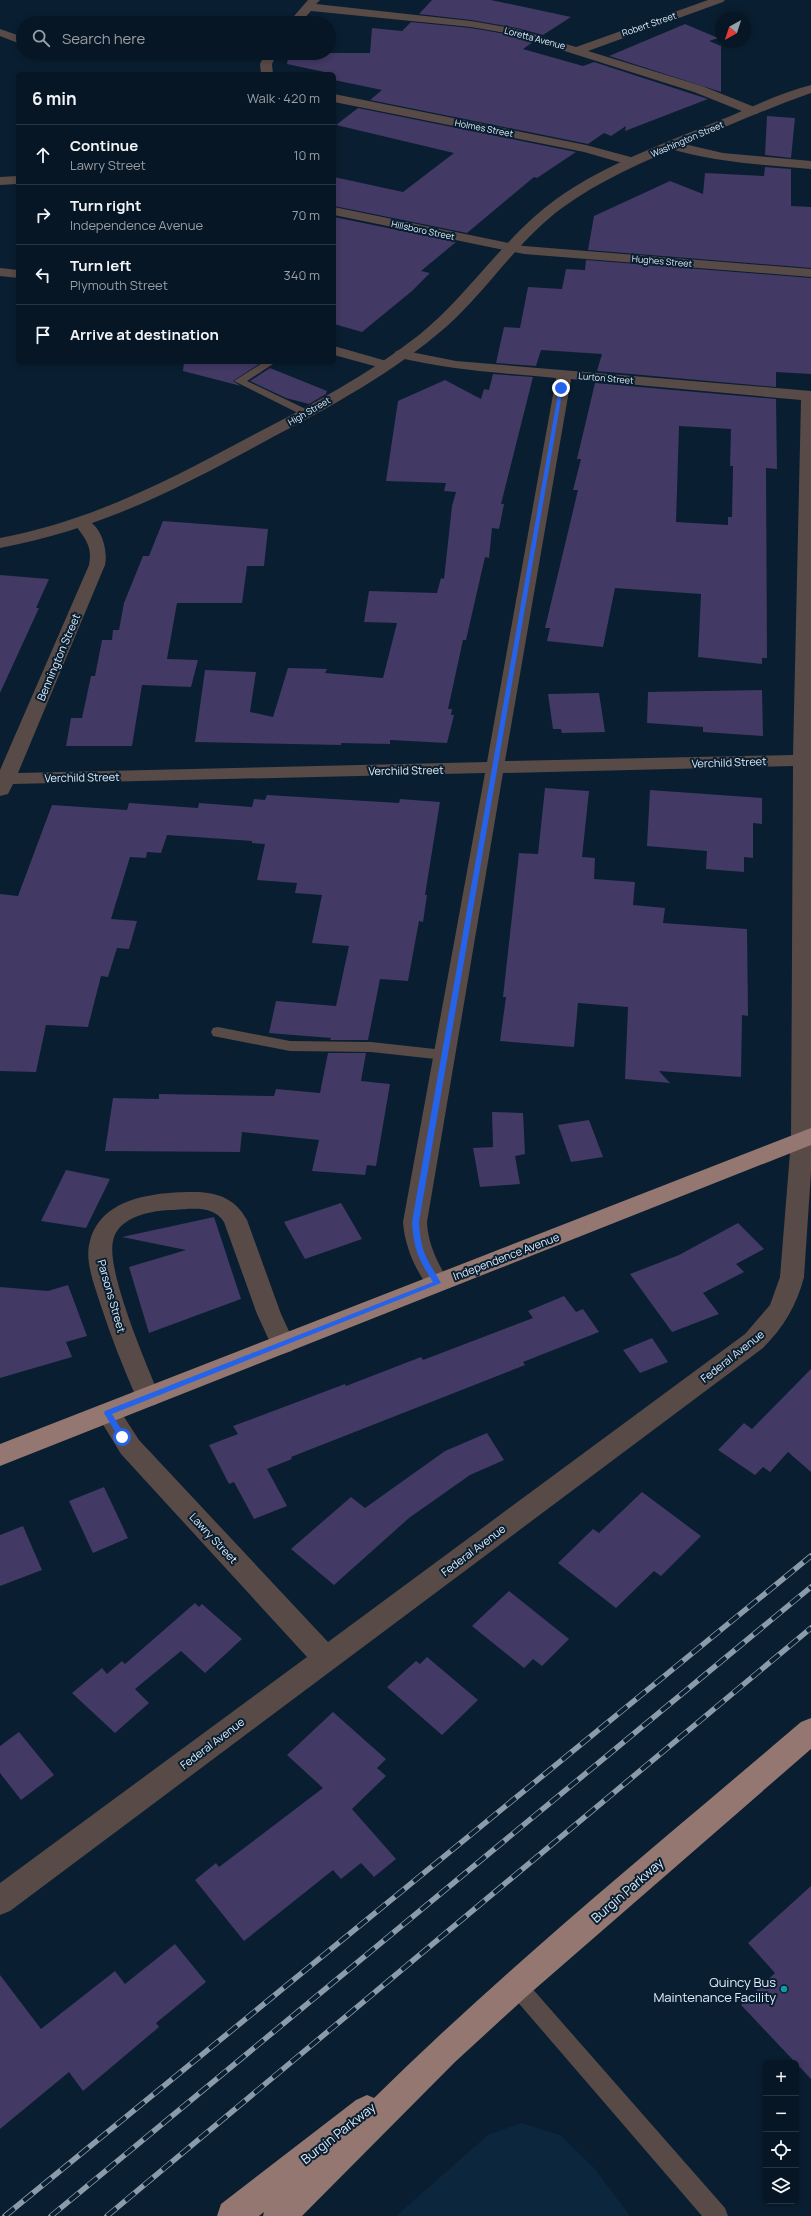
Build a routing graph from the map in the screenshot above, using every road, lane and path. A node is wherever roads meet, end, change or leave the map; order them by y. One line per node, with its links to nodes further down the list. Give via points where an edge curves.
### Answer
1 (719, 0): 7 (street, Robert Street)
2 (311, 4): 3 (street); 7 (street, Loretta Avenue, via 492,27 523,33)
3 (300, 16)
4 (16, 30): 5 (street)
5 (3, 33): 6 (street)
6 (16, 39)
7 (579, 50): 12 (street, Loretta Avenue, via 703,91)
8 (268, 60): 9 (street)
9 (267, 72)
10 (811, 89): 12 (street, Washington Street)
11 (336, 98): 14 (street, Holmes Street, via 586,149)
12 (753, 111): 13 (street, Washington Street)
13 (671, 145): 14 (street, Washington Street); 15 (street, via 692,152 728,158)
14 (633, 162): 18 (street, Washington Street)
15 (811, 165)
16 (16, 180): 17 (street)
17 (0, 181)
18 (567, 198): 20 (street, High Street, via 539,219)
19 (336, 210): 20 (street, Hillsboro Street)
20 (512, 248): 22 (street, Hughes Street); 25 (street, High Street, via 454,312)
21 (0, 272): 23 (street)
22 (811, 273)
23 (16, 274)
24 (336, 351): 27 (street)
25 (402, 354): 27 (street, High Street); 28 (street, Lurton Street, via 456,365)
26 (268, 364): 30 (lane, via 239,381)
27 (384, 365): 30 (street, High Street)
28 (564, 375): 29 (street, Lurton Street); 34 (street)
29 (810, 396): 33 (street, Federal Avenue)
30 (306, 413): 31 (street, High Street, via 190,475)
31 (82, 523): 32 (street, High Street, via 51,533); 35 (street, Bennington Street, via 98,545 100,552 97,565)
32 (0, 543)
33 (806, 760): 34 (street, Verchild Street); 38 (street, Federal Avenue)
34 (496, 768): 35 (street, Verchild Street); 37 (street)
35 (2, 783)
36 (218, 1032): 37 (lane, via 290,1046 371,1047)
37 (444, 1055): 39 (street, via 416,1222 417,1245)
38 (806, 1138): 39 (main road, Independence Avenue); 44 (street, Federal Avenue, via 792,1276 784,1305 766,1330 748,1346)
39 (437, 1283): 40 (main road, Independence Avenue)
40 (283, 1344): 41 (main road, Independence Avenue); 41 (street, Parsons Street, via 269,1314 235,1220 227,1208 201,1200 162,1201 138,1206 120,1216 106,1232 101,1241 100,1258 130,1355)
41 (148, 1397): 42 (main road, Independence Avenue)
42 (108, 1413): 43 (main road, Independence Avenue); 44 (street, Lawry Street, via 130,1447)
43 (0, 1455)
44 (326, 1659): 46 (street, Federal Avenue)
45 (811, 1731): 47 (main road, Burgin Parkway)
46 (0, 1901)
47 (516, 1985): 48 (main road, Burgin Parkway); 51 (lane)
48 (444, 2051): 49 (main road, Burgin Parkway); 50 (main road, Burgin Parkway)
49 (233, 2216)
50 (279, 2216)
51 (717, 2216)

